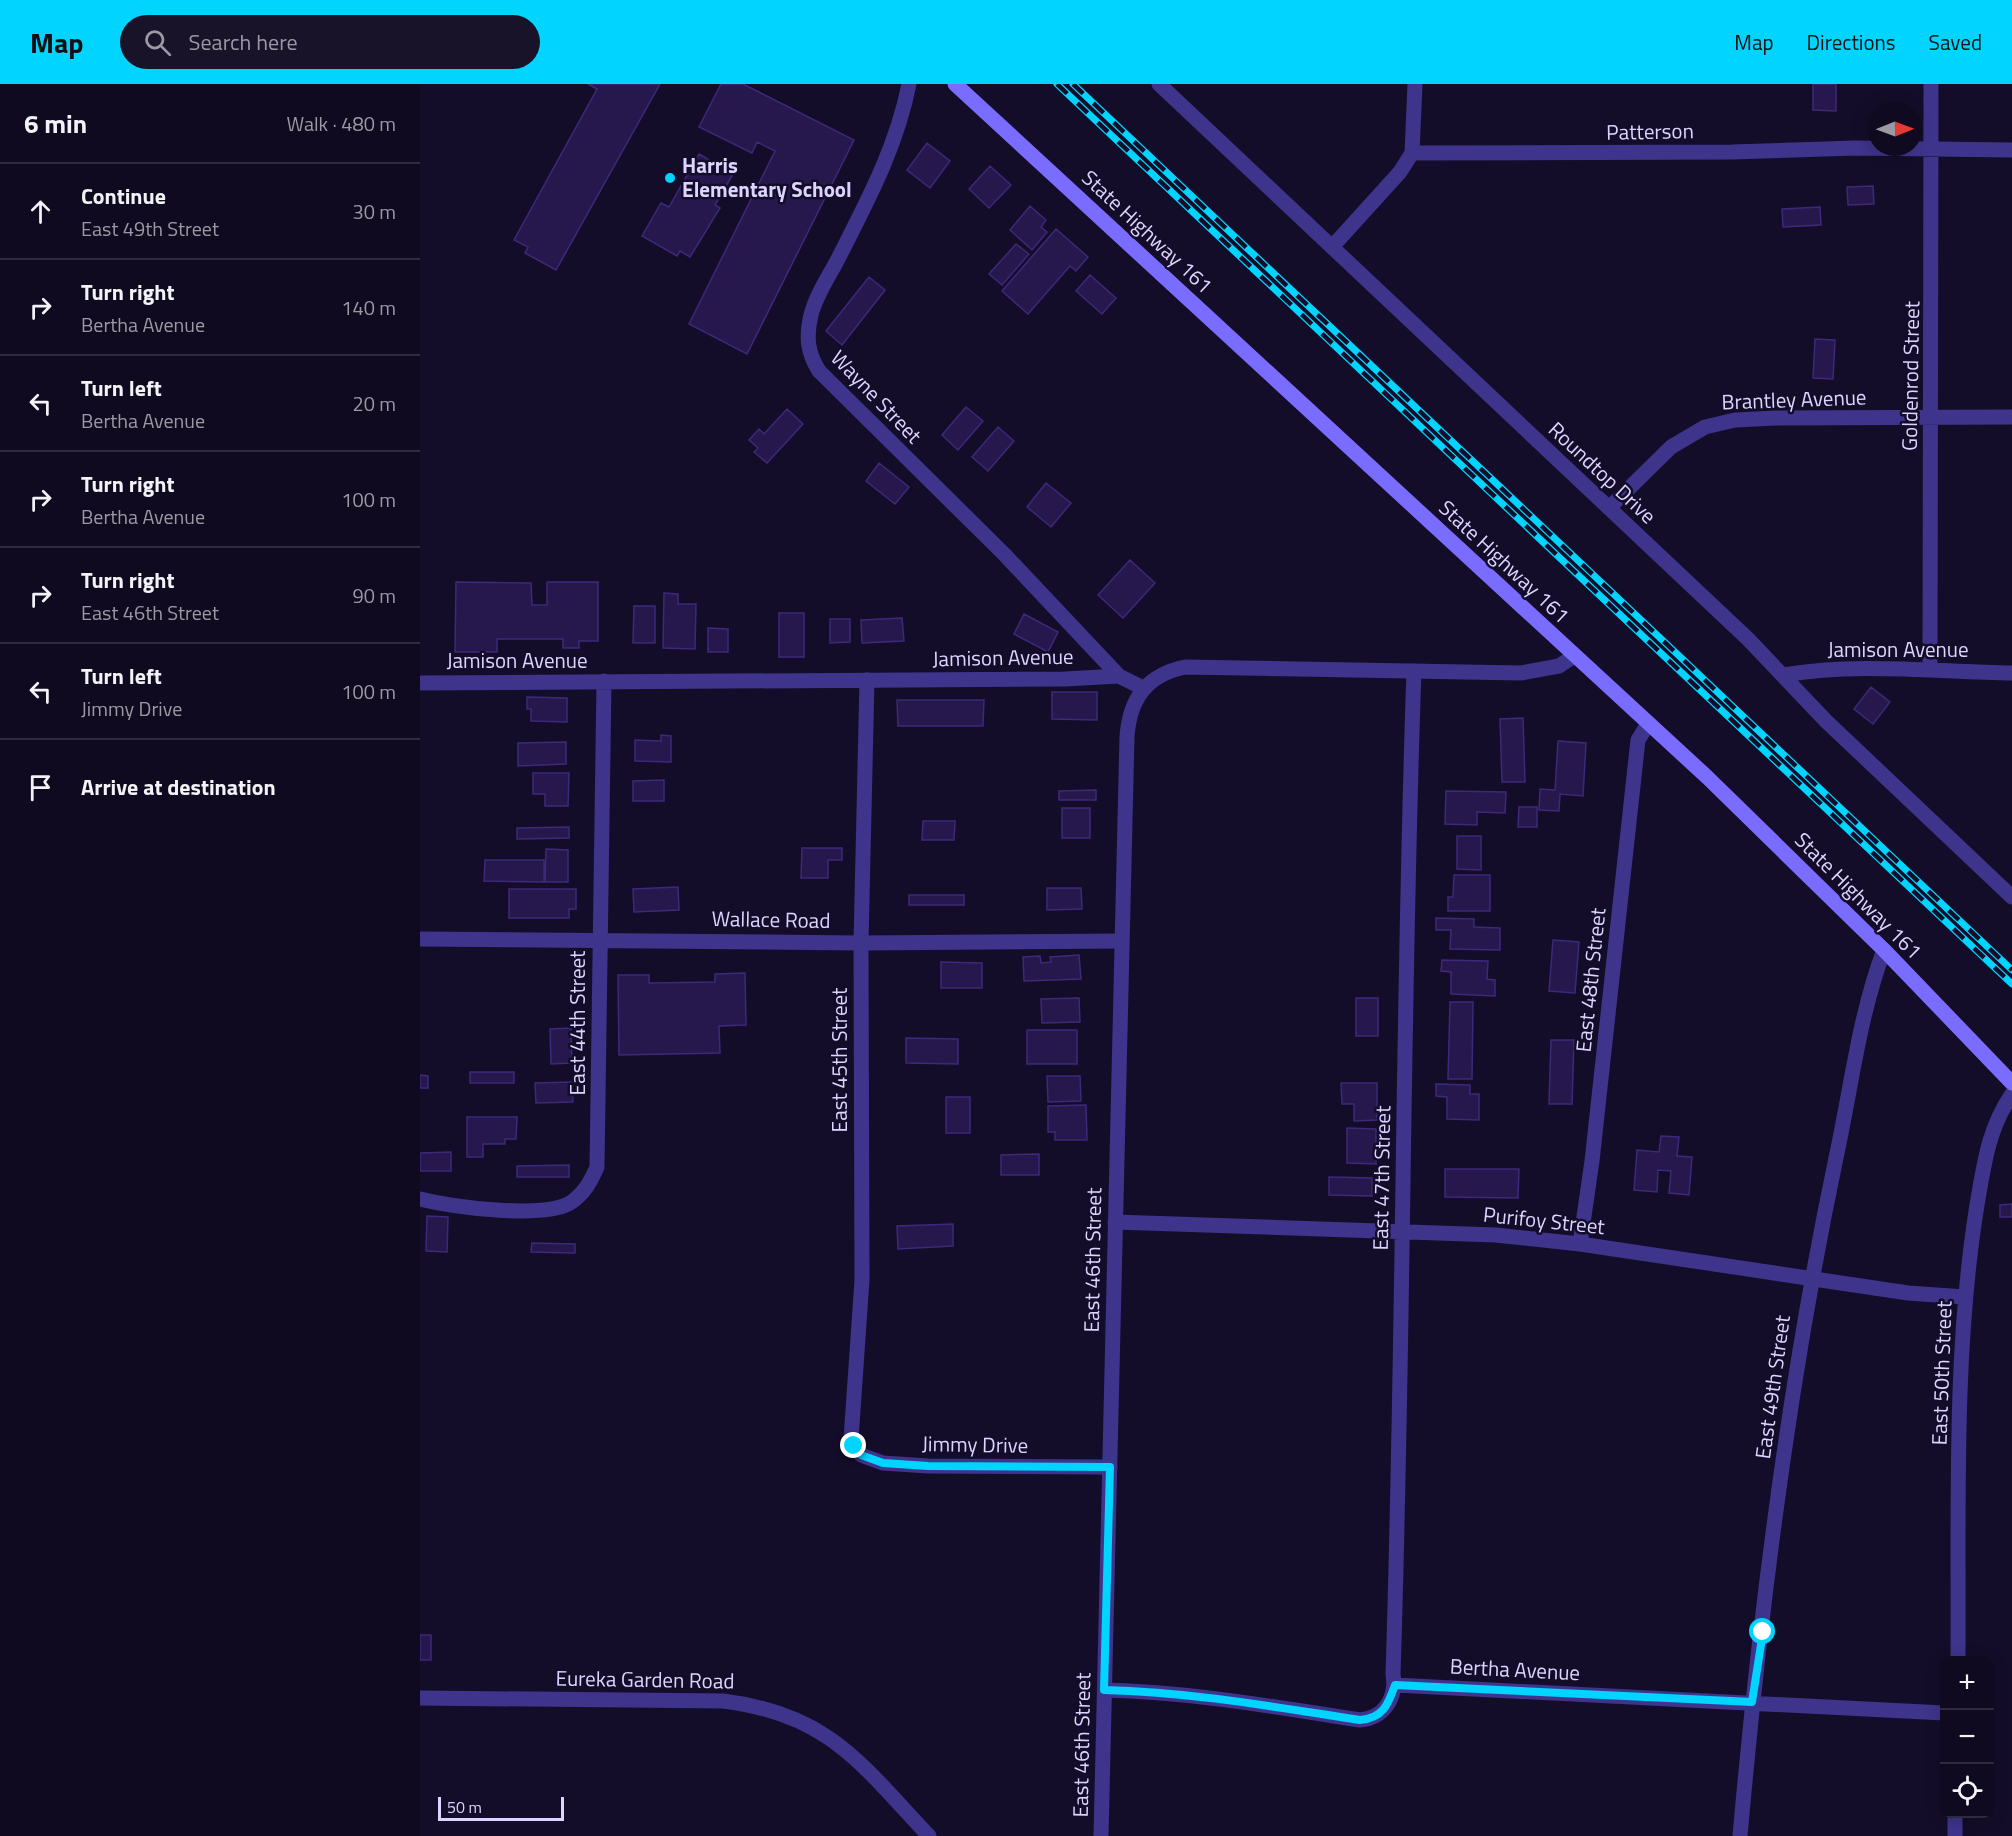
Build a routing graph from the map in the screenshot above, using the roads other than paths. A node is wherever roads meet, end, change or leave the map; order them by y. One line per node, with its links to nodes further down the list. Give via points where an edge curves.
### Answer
1 (909, 84): 18 (street, Wayne Street, via 889,155 811,313 807,346 810,357 819,371 1004,554)
2 (955, 84): 13 (main road, State Highway 161)
3 (1159, 84): 9 (street, Roundtop Drive)
4 (1415, 84): 8 (street)
5 (1931, 84): 7 (street, Goldenrod Street)
6 (2012, 150): 7 (street, Patterson)
7 (1930, 151): 8 (street, Patterson, via 1855,148 1696,153); 11 (street, Goldenrod Street)
8 (1412, 153): 9 (street, via 1400,172)
9 (1332, 247): 12 (street, Roundtop Drive)
10 (2012, 417): 11 (street, Brantley Avenue)
11 (1931, 418): 12 (street, Brantley Avenue, via 1776,418 1735,420 1705,427 1671,447); 14 (street, Goldenrod Street)
12 (1609, 508): 17 (street, Roundtop Drive)
13 (1574, 656): 15 (street, via 1559,666 1521,673); 23 (main road, State Highway 161)
14 (1930, 669): 16 (street, Jamison Avenue); 17 (street, Jamison Avenue)
15 (1414, 671): 22 (street, via 1185,668 1156,677); 34 (street, East 47th Street, via 1405,967)
16 (2012, 673)
17 (1784, 675): 24 (street, Roundtop Drive, via 1826,721)
18 (1119, 676): 19 (street, Jamison Avenue); 22 (street, Jamison Avenue)
19 (867, 680): 20 (street, Jamison Avenue); 28 (street, East 45th Street)
20 (604, 681): 21 (street, Jamison Avenue); 26 (street, East 44th Street)
21 (420, 682)
22 (1143, 688): 27 (street, East 46th Street, via 1134,702 1127,728)
23 (1648, 724): 29 (main road, State Highway 161); 35 (street, East 48th Street, via 1638,741)
24 (2012, 897)
25 (420, 939): 26 (street, Wallace Road)
26 (599, 939): 28 (street, Wallace Road); 32 (street, East 44th Street, via 598,1151 591,1181 569,1203 554,1209 464,1207)
27 (1121, 941): 28 (street, Wallace Road); 33 (street, East 46th Street)
28 (861, 943): 38 (street, East 45th Street, via 862,1280)
29 (1884, 950): 30 (main road, State Highway 161); 36 (street, East 49th Street, via 1866,1008)
30 (2012, 1083)
31 (2012, 1094): 37 (street, East 50th Street, via 2000,1111 1985,1154)
32 (420, 1199)
33 (1115, 1222): 34 (street, Purifoy Street); 39 (street, East 46th Street)
34 (1403, 1231): 35 (street, Purifoy Street); 41 (street, East 47th Street, via 1392,1674)
35 (1580, 1244): 36 (street, Purifoy Street)
36 (1811, 1277): 37 (street, Purifoy Street, via 1908,1293); 44 (street, East 49th Street)
37 (1965, 1297): 40 (street, East 50th Street)
38 (851, 1439): 39 (street, Jimmy Drive, via 861,1455 883,1463)
39 (1110, 1467): 42 (street, East 46th Street)
40 (1958, 1656)
41 (1395, 1685): 42 (street, via 1382,1713 1360,1720 1215,1697); 44 (street, Bertha Avenue)
42 (1104, 1690): 48 (street, East 46th Street)
43 (420, 1698): 47 (street, Eureka Garden Road, via 754,1704 784,1713 830,1737 854,1756)
44 (1752, 1702): 45 (street, Bertha Avenue); 49 (street, East 49th Street)
45 (1940, 1713)
46 (1955, 1818): 50 (street)
47 (929, 1836)
48 (1101, 1836)
49 (1740, 1836)
50 (1955, 1836)

